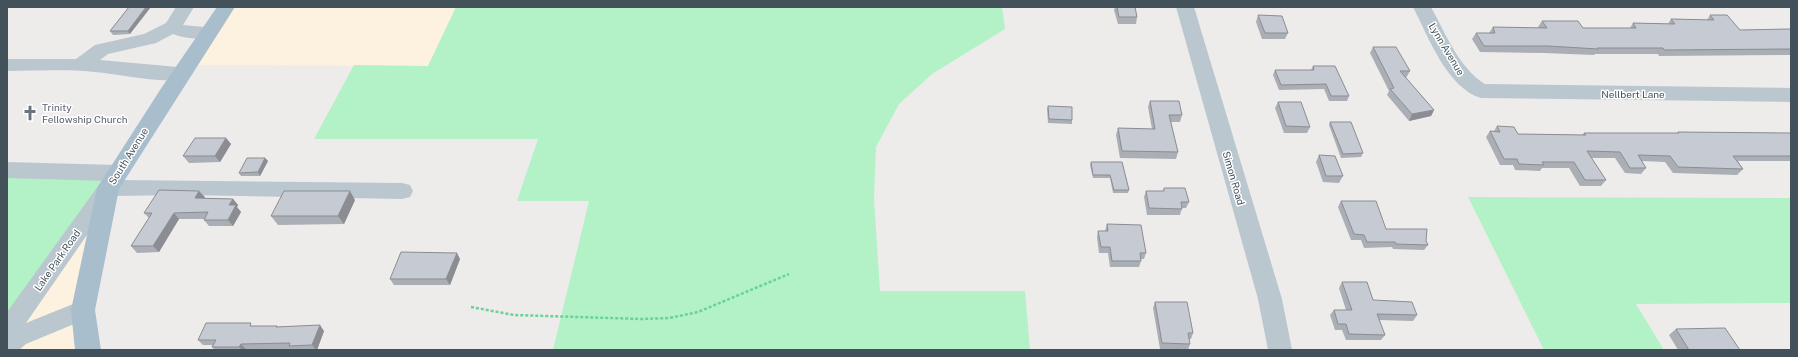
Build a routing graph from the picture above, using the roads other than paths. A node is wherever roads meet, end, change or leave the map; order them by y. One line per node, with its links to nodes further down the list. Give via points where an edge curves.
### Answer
1 (185, 7): 5 (street)
2 (226, 7): 6 (main road, South Avenue)
3 (1185, 7): 19 (street, Simon Road, via 1270,299)
4 (1422, 7): 10 (street, Lynn Avenue, via 1460,74)
5 (172, 26): 6 (street, via 182,31); 8 (street, via 149,39 102,49)
6 (209, 32): 9 (main road, South Avenue)
7 (7, 65): 8 (street)
8 (80, 65): 9 (street)
9 (182, 73): 13 (main road, South Avenue)
10 (1476, 88): 11 (street, Nellbert Lane, via 1495,92)
11 (1791, 95)
12 (7, 170): 13 (street)
13 (112, 180): 14 (street, via 250,190); 15 (main road, South Avenue); 16 (street, Lake Park Road)
14 (402, 191)
15 (83, 310): 17 (street, via 18,337); 18 (main road, South Avenue)
16 (7, 331)
17 (7, 345)
18 (88, 350)
19 (1280, 350)

